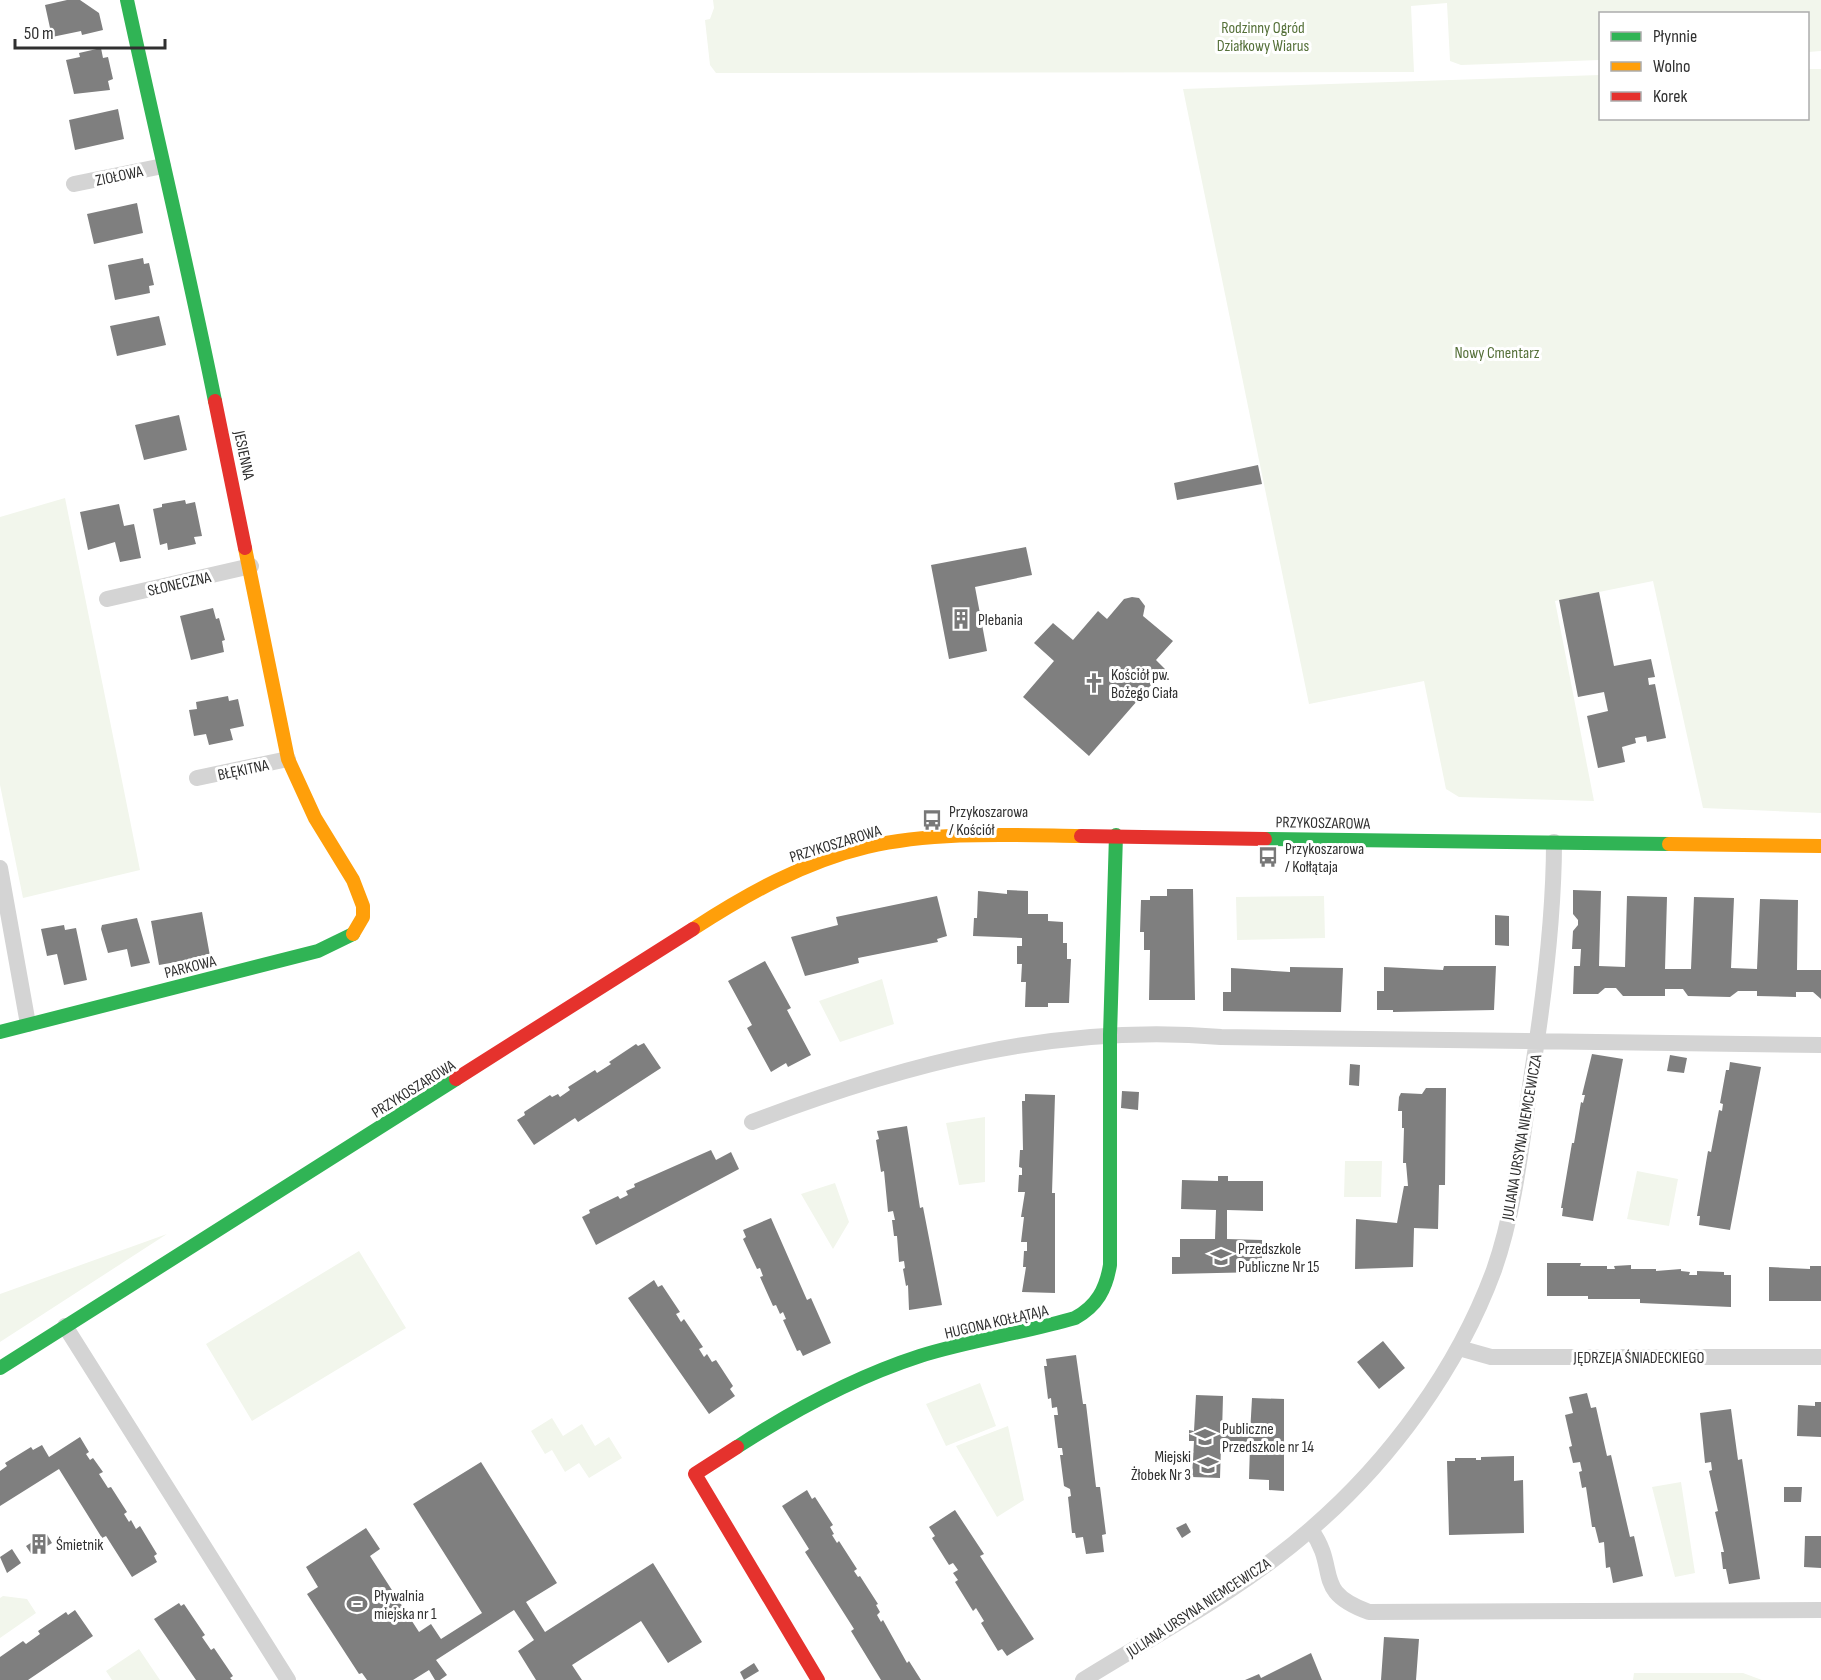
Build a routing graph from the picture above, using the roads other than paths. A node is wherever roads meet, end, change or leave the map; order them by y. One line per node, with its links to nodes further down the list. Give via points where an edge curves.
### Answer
1 (127, 0): 2 (street, JESIENNA)
2 (163, 166): 3 (street, ZIOŁOWA); 4 (street, JESIENNA, via 185,250)
3 (74, 184)
4 (251, 566): 5 (street, SŁONECZNA); 6 (street, JESIENNA)
5 (107, 599)
6 (288, 759): 7 (street, BŁĘKITNA); 12 (street, JESIENNA, via 314,816)
7 (197, 778)
8 (1116, 835): 9 (street, PRZYKOSZAROWA); 15 (street, HUGONA KOŁŁĄTAJA); 19 (street, PRZYKOSZAROWA, via 916,839 856,850 780,879 714,916)
9 (1554, 842): 10 (street, PRZYKOSZAROWA); 16 (street, JULIANA URSYNA NIEMCEWICZA)
10 (1821, 846)
11 (0, 868): 13 (street)
12 (363, 903): 13 (street, PARKOWA, via 363,917 357,930 339,944)
13 (28, 1024): 14 (street, PARKOWA)
14 (0, 1032)
15 (1110, 1035): 16 (street); 18 (street, via 1049,1039 952,1057 867,1080); 26 (street, HUGONA KOŁŁĄTAJA, via 1110,1265 1105,1288 1094,1306 1086,1314 1058,1324 981,1340 894,1366 807,1407 695,1474)
16 (1537, 1040): 17 (street); 20 (street, JULIANA URSYNA NIEMCEWICZA, via 1514,1192 1494,1269)
17 (1821, 1045)
18 (752, 1122)
19 (65, 1326): 22 (street, PRZYKOSZAROWA); 25 (street)
20 (1459, 1348): 21 (street, JĘDRZEJA ŚNIADECKIEGO, via 1491,1357); 23 (street, JULIANA URSYNA NIEMCEWICZA, via 1404,1429 1355,1487)
21 (1821, 1356)
22 (0, 1368)
23 (1311, 1530): 24 (street, via 1323,1548 1335,1594 1347,1604 1369,1612); 27 (street, JULIANA URSYNA NIEMCEWICZA, via 1249,1578)
24 (1821, 1610)
25 (288, 1680)
26 (818, 1680)
27 (1083, 1680)

